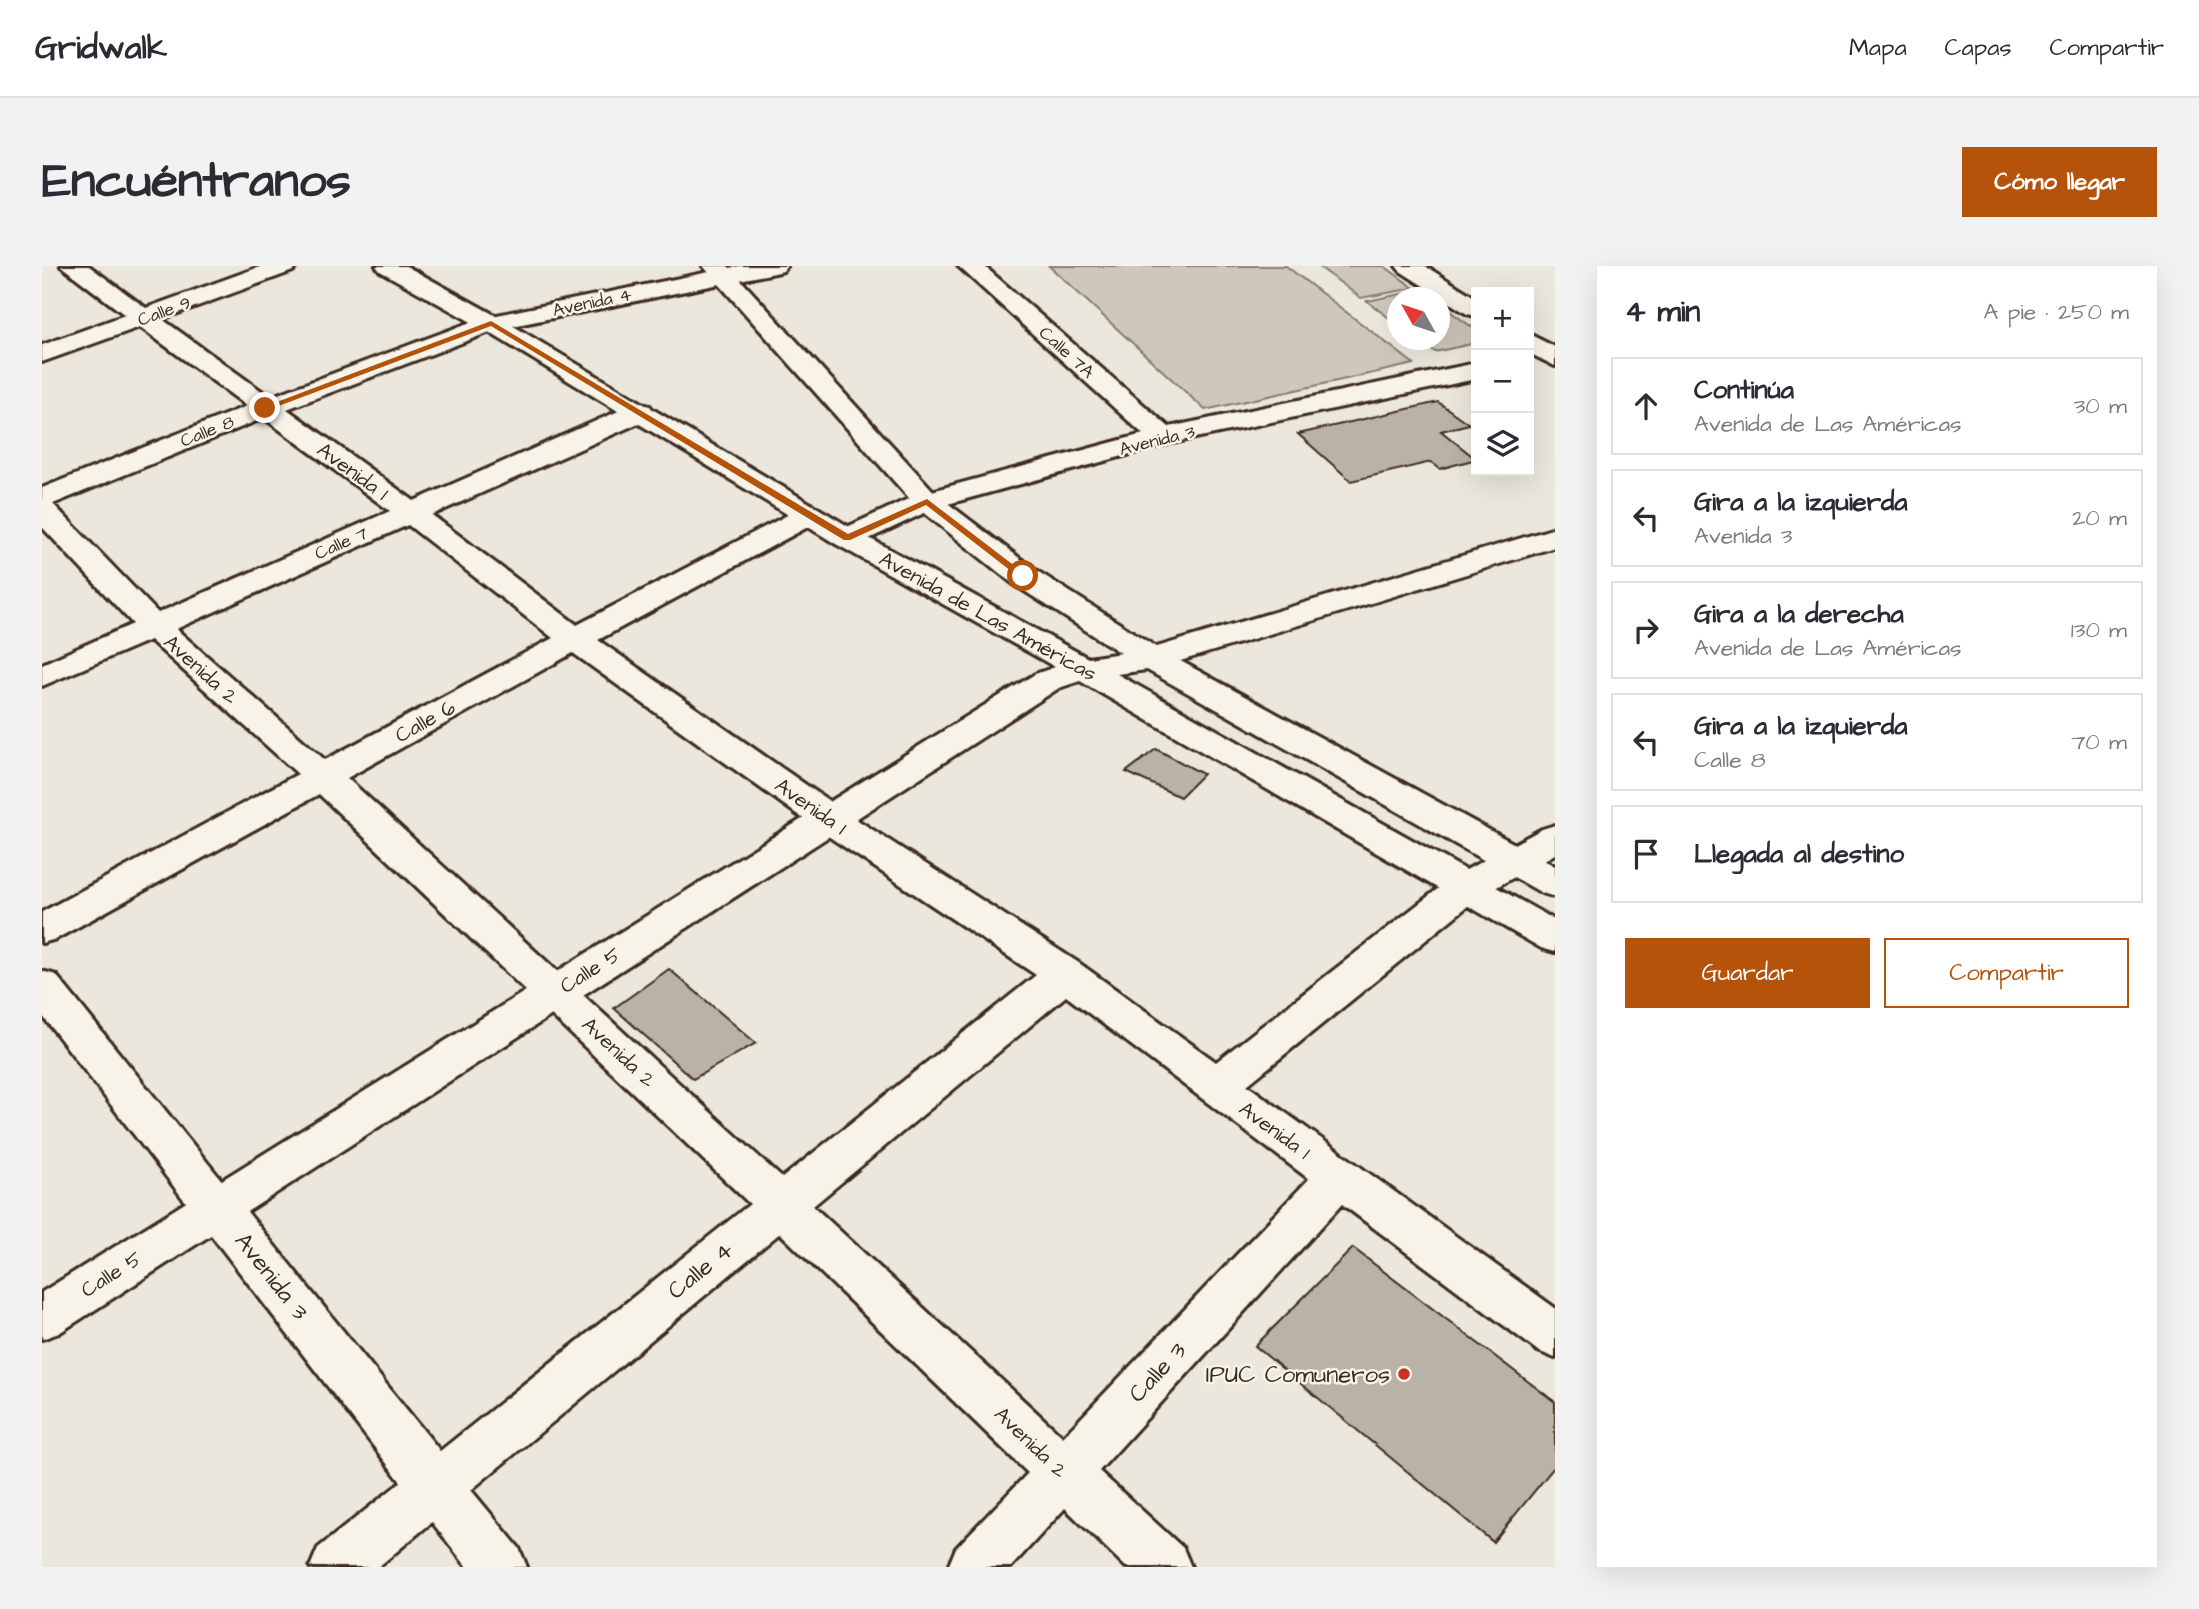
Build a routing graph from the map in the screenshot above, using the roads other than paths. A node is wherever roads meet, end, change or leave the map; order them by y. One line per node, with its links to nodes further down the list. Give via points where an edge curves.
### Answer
1 (73, 266): 9 (street, Avenida 1)
2 (285, 266): 9 (street, Calle 9)
3 (388, 266): 10 (street, Avenida de Las Américas)
4 (775, 266): 7 (street, Avenida 4)
5 (970, 266): 15 (street, Calle 7A)
6 (1408, 266): 8 (street)
7 (720, 271): 10 (street, Avenida 4); 17 (street)
8 (1471, 306)
9 (146, 317): 11 (street, Calle 9); 13 (street, Avenida 1)
10 (491, 323): 13 (street, Calle 8); 14 (street, Avenida de Las Américas)
11 (42, 354)
12 (1471, 371): 15 (street, Avenida 3)
13 (265, 408): 16 (street, Calle 8); 19 (street, Avenida 1)
14 (640, 412): 19 (street, Calle 7); 20 (street, Avenida de Las Américas)
15 (1163, 437): 17 (street, Avenida 3)
16 (42, 498)
17 (927, 501): 22 (street, Avenida 3); 25 (street, via 1023,576)
18 (42, 510): 23 (street, Avenida 2)
19 (411, 513): 23 (street, Calle 7); 24 (street, Avenida 1)
20 (809, 515): 22 (street, Avenida de Las Américas); 24 (street, Calle 6)
21 (1555, 537): 25 (street, Calle 5)
22 (847, 538): 26 (street, Avenida de Las Américas)
23 (153, 626): 27 (street, Calle 7); 28 (street, Avenida 2)
24 (575, 639): 28 (street, Calle 6); 29 (street, Avenida 1)
25 (1152, 659): 26 (street, Calle 5); 31 (street)
26 (1083, 668): 29 (street, Calle 5, via 1047,681); 33 (street, Avenida de Las Américas)
27 (42, 676)
28 (323, 776): 34 (street, Calle 6); 38 (street, Avenida 2)
29 (829, 819): 36 (street, Avenida 1); 38 (street, Calle 5)
30 (1555, 838): 31 (street)
31 (1515, 860): 32 (street); 33 (street)
32 (1555, 883)
33 (1466, 887): 35 (street, Avenida de Las Américas); 39 (street)
34 (42, 929)
35 (1555, 938)
36 (1065, 974): 39 (street, Avenida 1); 41 (street, Calle 4)
37 (42, 986): 42 (street, Avenida 3)
38 (556, 992): 41 (street, Avenida 2); 42 (street, Calle 5)
39 (1216, 1086): 40 (street, Avenida 1)
40 (1339, 1177): 44 (street, Avenida 1); 45 (street, Calle 3)
41 (781, 1204): 45 (street, Avenida 2); 46 (street, Calle 4)
42 (217, 1207): 43 (street, Calle 5); 46 (street, Avenida 3)
43 (42, 1318)
44 (1551, 1326)
45 (1063, 1473): 49 (street, Calle 3); 50 (street, Avenida 2)
46 (438, 1486): 47 (street, Calle 4); 48 (street, Avenida 3)
47 (337, 1567)
48 (500, 1567)
49 (975, 1567)
50 (1164, 1567)

